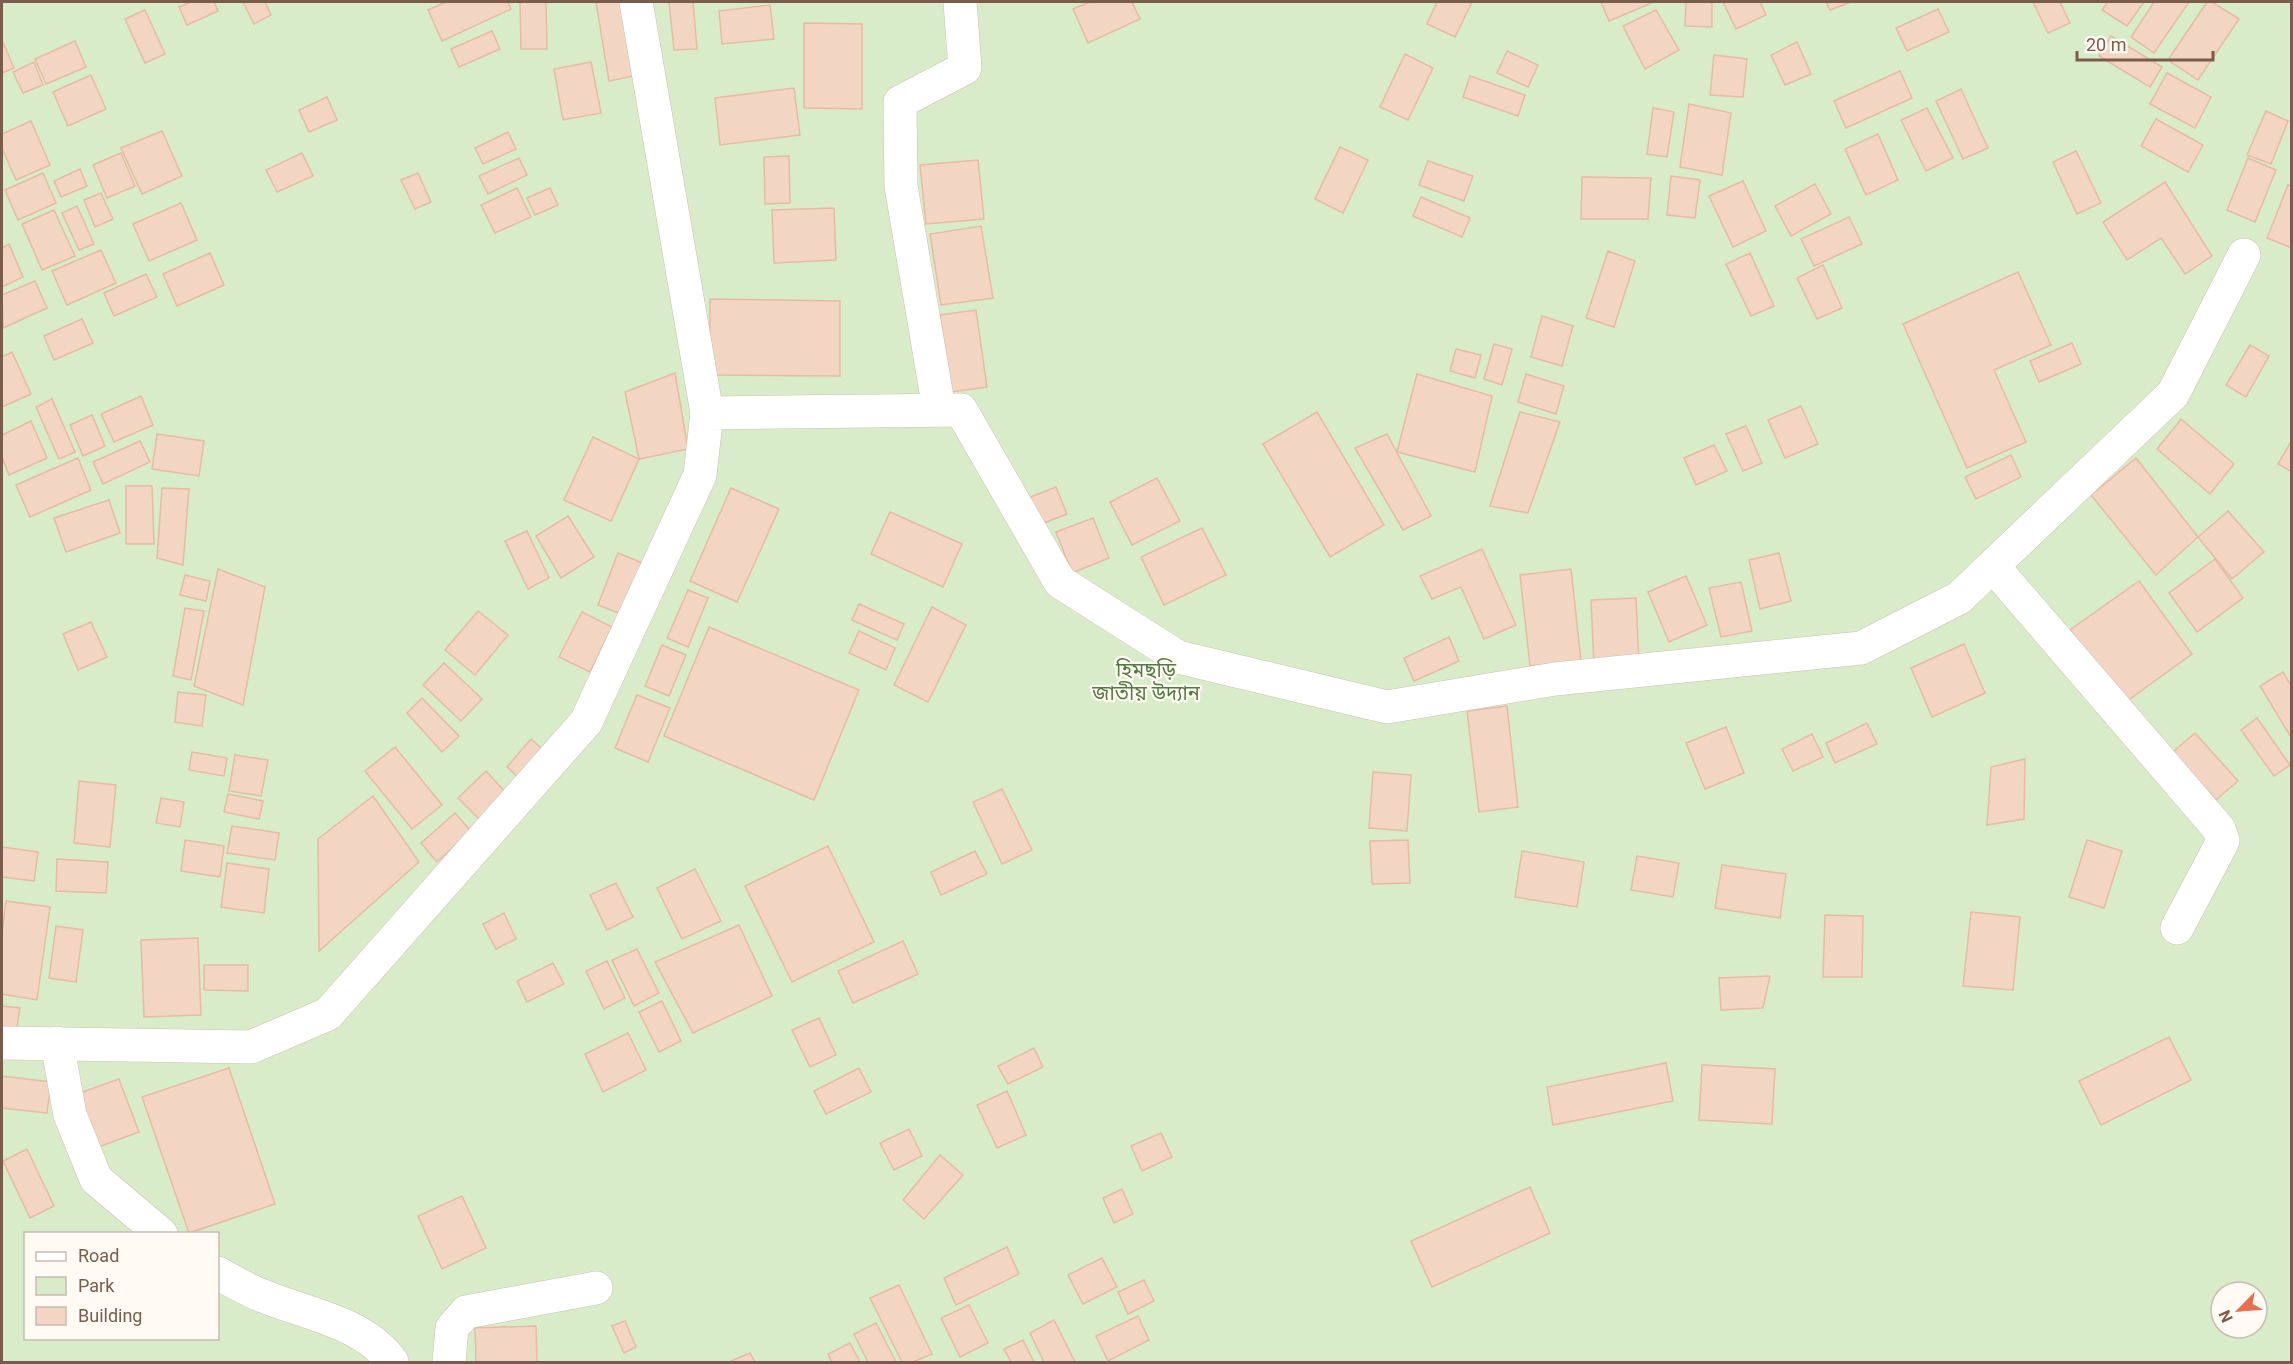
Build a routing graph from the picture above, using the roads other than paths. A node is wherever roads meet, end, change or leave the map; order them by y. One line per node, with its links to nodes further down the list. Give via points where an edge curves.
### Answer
1 (636, 2): 5 (street)
2 (960, 2): 4 (street, via 965,68 900,102 901,186)
3 (2244, 255): 6 (street, via 2173,394)
4 (939, 409): 5 (street); 6 (street, via 961,410 1060,582 1178,657 1387,707 1555,679 1861,648 1959,598)
5 (707, 413): 9 (street, via 700,476 586,722 328,1014 251,1047)
6 (1993, 566): 7 (street, via 2219,829 2223,841)
7 (2177, 928)
8 (2, 1043): 9 (street)
9 (57, 1043): 10 (street, via 70,1114 96,1179)
10 (160, 1232)
11 (219, 1274): 13 (street, via 262,1296 334,1322 380,1345)
12 (596, 1288): 14 (street, via 466,1312 452,1328)
13 (392, 1362)
14 (449, 1362)

